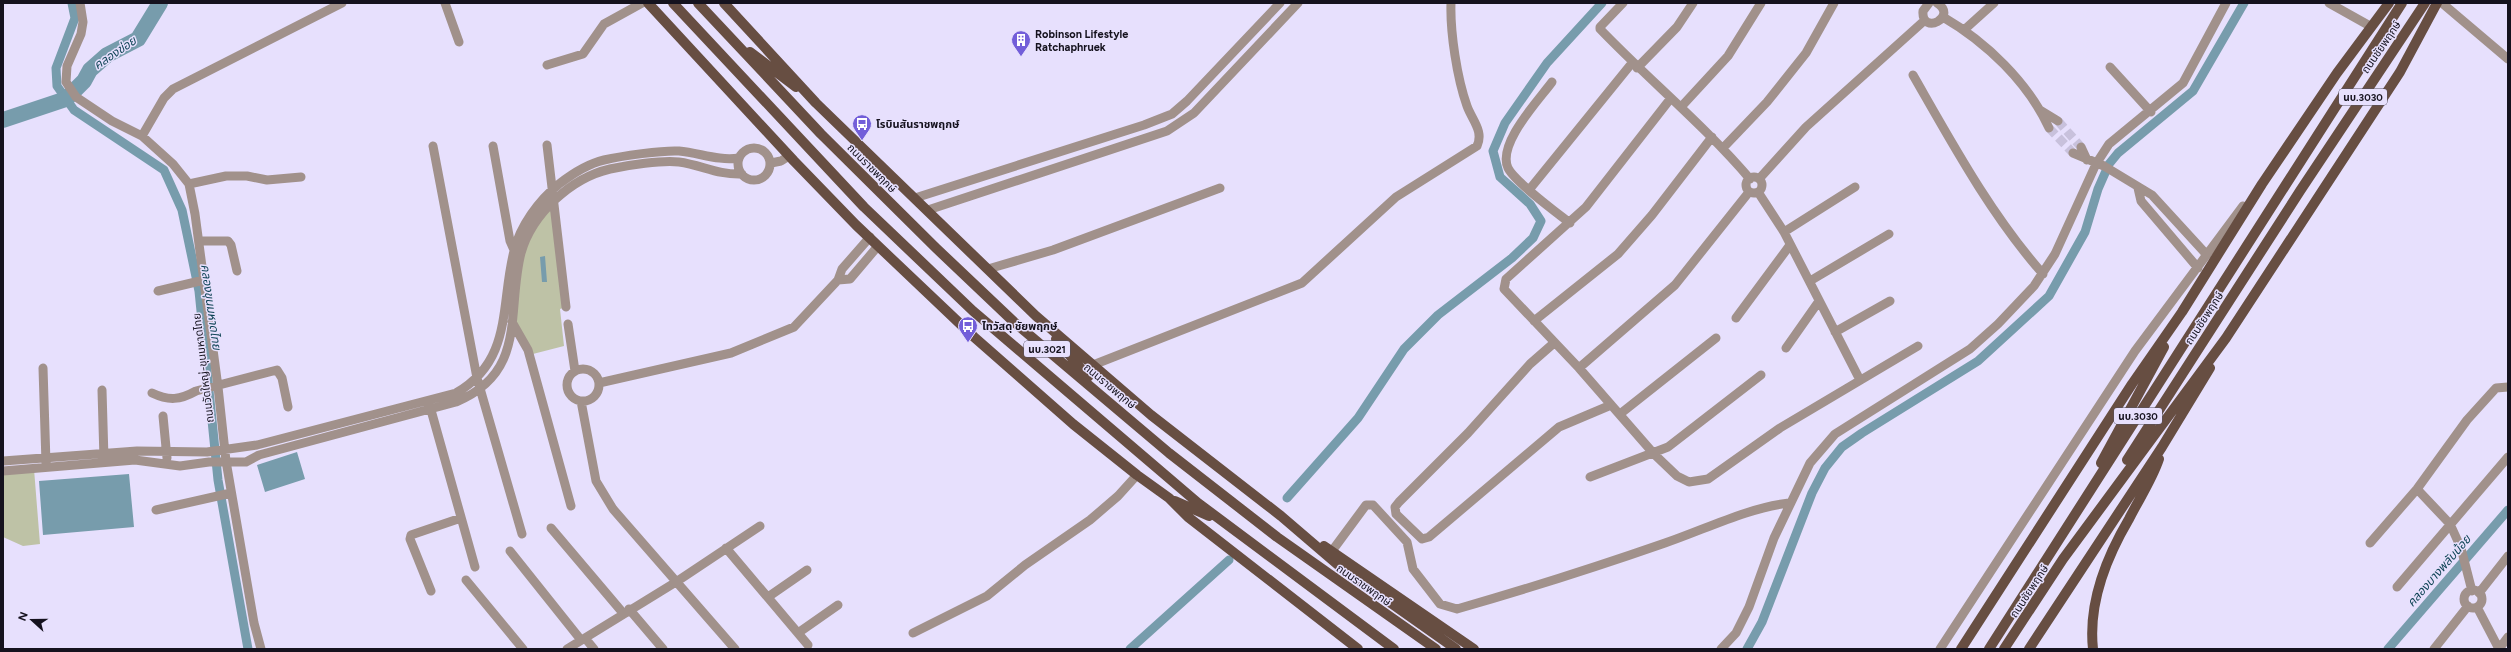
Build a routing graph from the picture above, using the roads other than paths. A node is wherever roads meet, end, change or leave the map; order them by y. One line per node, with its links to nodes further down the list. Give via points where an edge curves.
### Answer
1 (80, 3): 48 (street, ถนนวัดใหญ่-ขุนมหาดไทย, via 84,22 67,66 66,82 76,97 112,121)
2 (342, 3): 48 (street, via 173,89 164,98)
3 (445, 3): 33 (street)
4 (642, 3): 36 (street, via 604,24 583,54)
5 (648, 3): 29 (main road)
6 (655, 3): 29 (main road)
7 (672, 3): 152 (main road, นบ.3021, via 859,202 967,306 1198,502)
8 (698, 3): 32 (main road, ถนนราชพฤกษ์ / นบ.3021)
9 (724, 3): 41 (main road, ถนนราชพฤกษ์ / นบ.3021)
10 (1280, 3): 46 (street, via 1187,101 1172,114)
11 (1298, 3): 50 (street, via 1194,113 1167,131)
12 (1451, 3): 107 (street, via 1451,24 1464,94 1479,133 1477,146 1396,197 1302,283)
13 (1623, 3): 35 (street, via 1600,28)
14 (1693, 3): 35 (street, via 1677,27)
15 (1761, 3): 42 (street, via 1728,56)
16 (1834, 3): 55 (street, via 1806,53 1768,102)
17 (1937, 3): 27 (street, via 1943,10)
18 (1994, 3): 31 (street)
19 (2226, 3): 44 (street, via 2184,83)
20 (2329, 3): 30 (street)
21 (2389, 3): 30 (main road)
22 (2402, 3): 194 (main road, ถนนชัยพฤกษ์ / นบ.3030)
23 (2425, 3): 195 (main road, ถนนชัยพฤกษ์ / นบ.3030, via 2300,191)
24 (2437, 3): 103 (main road, via 2400,72)
25 (2442, 3): 34 (street)
26 (1926, 4): 28 (street, via 1922,14)
27 (1943, 17): 28 (street, via 1935,23); 31 (street)
28 (1925, 20): 63 (street, via 1806,127)
29 (666, 22): 57 (main road)
30 (2370, 26): 65 (main road)
31 (1964, 30): 43 (street, via 2015,78)
32 (724, 31): 41 (main road); 120 (main road, ถนนราชพฤกษ์ / นบ.3021, via 821,134 936,248 1014,322)
33 (459, 42)
34 (2508, 59)
35 (1635, 65): 40 (street); 70 (street)
36 (547, 66)
37 (2110, 67): 44 (street)
38 (1913, 75): 87 (street, via 2020,247)
39 (1552, 82): 70 (street, via 1509,142 1506,155 1509,170)
40 (1671, 98): 42 (street); 75 (street, via 1586,207)
41 (816, 103): 72 (main road, ถนนราชพฤกษ์ / นบ.3021)
42 (1681, 107): 49 (street)
43 (2040, 110): 45 (street); 47 (street)
44 (2151, 112): 60 (street, via 2110,144)
45 (2058, 121)
46 (1144, 126): 50 (street); 72 (street)
47 (2049, 128)
48 (142, 136): 64 (street, ถนนวัดใหญ่-ขุนมหาดไทย, via 173,164)
49 (1712, 137): 55 (street); 99 (street, via 1652,215 1618,254)
50 (1146, 138): 74 (street)
51 (547, 144): 69 (street)
52 (433, 146): 112 (street)
53 (493, 146): 82 (street, via 508,233)
54 (2081, 147): 60 (street)
55 (1724, 148): 63 (street)
56 (2073, 153): 60 (street)
57 (789, 156): 59 (street); 78 (main road)
58 (739, 158): 59 (street, via 746,150 757,148 766,153); 61 (street, via 738,164); 69 (street, via 716,159 679,151 604,160 574,173)
59 (771, 163): 61 (street, via 768,173 760,179 750,180)
60 (2096, 163): 68 (street); 87 (street, via 2055,254)
61 (742, 174): 73 (street, via 722,174 671,162 611,169 576,182)
62 (301, 178): 64 (street, via 268,180 226,176)
63 (1754, 179): 71 (street, via 1762,184); 71 (street, via 1746,184)
64 (189, 184): 79 (street, ถนนวัดใหญ่-ขุนมหาดไทย)
65 (2262, 184): 83 (street, via 2250,196); 95 (main road)
66 (1855, 187): 76 (street)
67 (1220, 188): 85 (street, via 1053,250)
68 (2138, 188): 83 (street, via 2152,195); 84 (street, via 2141,202)
69 (553, 189): 73 (street); 82 (street, via 529,219)
70 (1529, 190): 75 (street)
71 (1754, 192): 76 (street); 109 (street, via 1675,285)
72 (915, 198): 74 (main road, ถนนราชพฤกษ์ / นบ.3021)
73 (554, 200): 82 (street); 94 (street)
74 (928, 210): 85 (main road, ถนนราชพฤกษ์ / นบ.3021)
75 (1570, 223): 99 (street, via 1503,284 1504,289)
76 (1784, 232): 80 (street)
77 (1889, 234): 90 (street)
78 (870, 238): 81 (main road); 88 (street, via 842,268)
79 (199, 242): 86 (street, via 228,241); 89 (street, ถนนวัดใหญ่-ขุนมหาดไทย)
80 (1790, 245): 90 (street); 97 (street)
81 (878, 246): 88 (street, via 850,279); 141 (main road, via 980,342 1073,424)
82 (518, 251): 98 (street)
83 (2207, 255): 84 (street)
84 (2198, 268): 191 (street, via 2135,351)
85 (988, 269): 96 (main road, ถนนราชพฤกษ์ / นบ.3021)
86 (237, 271)
87 (2043, 274): 146 (street, via 1998,324 1970,349 1835,434 1810,463)
88 (838, 280): 114 (street, via 794,327 731,353)
89 (202, 281): 91 (street); 115 (street, ถนนวัดใหญ่-ขุนมหาดไทย)
90 (1810, 281): 92 (street)
91 (158, 291)
92 (1819, 301): 101 (street); 106 (street)
93 (1890, 301): 101 (street)
94 (566, 307)
95 (2182, 312): 192 (main road, via 2132,384); 193 (main road, via 2129,414 2051,549)
96 (1036, 316): 107 (main road); 120 (main road, นบ.3021)
97 (1736, 318)
98 (509, 321): 112 (street, via 490,362); 117 (street, via 510,343 498,367); 147 (street, via 528,350)
99 (1534, 322): 104 (street)
100 (568, 324): 110 (street)
101 (1835, 332): 113 (street)
102 (1716, 338): 125 (street)
103 (2226, 338): 128 (main road, via 2198,390); 195 (main road, via 2063,559)
104 (1554, 343): 109 (street); 123 (street, via 1530,364 1468,433 1399,502 1395,507 1396,514 1422,539 1429,538 1558,427)
105 (1918, 346): 113 (street)
106 (1786, 348)
107 (1093, 365): 149 (main road, via 1151,415)
108 (43, 368): 134 (street)
109 (1579, 368): 123 (street)
110 (574, 371): 114 (street, via 588,370 596,375); 121 (street, via 567,386 571,396)
111 (1761, 375): 131 (street, via 1668,447)
112 (477, 378): 117 (street); 122 (street, via 456,393)
113 (1860, 380): 131 (street, via 1759,441 1708,479 1697,482 1683,480)
114 (599, 383): 121 (street, via 595,395 586,401)
115 (215, 387): 119 (street, via 169,400); 124 (street, via 278,370); 129 (street, ถนนวัดใหญ่-ขุนมหาดไทย)
116 (2508, 387): 143 (street, via 2496,388 2482,402)
117 (481, 388): 122 (street, via 456,402); 155 (street)
118 (102, 390): 135 (street)
119 (152, 393)
120 (1105, 397): 187 (main road, ถนนราชพฤกษ์ / นบ.3021, via 1170,453 1276,537)
121 (580, 401): 164 (street, via 596,481 613,509)
122 (429, 404): 127 (street); 132 (street); 150 (street)
123 (1612, 405): 125 (street)
124 (288, 408)
125 (1620, 414): 131 (street)
126 (163, 416): 130 (street)
127 (257, 445): 129 (street); 132 (street)
128 (2162, 447): 196 (main road); 197 (main road, via 2152,476 2118,538 2103,573 2091,631)
129 (224, 450): 130 (street); 137 (street, ถนนวัดใหญ่-ขุนมหาดไทย)
130 (166, 452): 135 (street, via 137,451); 138 (street)
131 (1654, 454): 142 (street)
132 (259, 455): 137 (street, via 246,462)
133 (2508, 457): 151 (street)
134 (46, 458): 135 (street); 136 (street); 139 (street)
135 (104, 458): 138 (street); 139 (street)
136 (3, 461)
137 (226, 461): 138 (street, via 180,466); 144 (street, ถนนวัดใหญ่-ขุนมหาดไทย)
138 (167, 463)
139 (46, 468): 140 (street)
140 (3, 471)
141 (1137, 475): 145 (main road); 173 (street, via 1118,496 1090,520 1025,565 987,596)
142 (1590, 477)
143 (2417, 489): 151 (street); 156 (street)
144 (227, 494): 148 (street); 178 (street, ถนนวัดใหญ่-ขุนมหาดไทย)
145 (1169, 498): 152 (main road); 176 (main road, via 1188,517)
146 (1789, 503): 159 (street, via 1773,505 1659,545 1457,609 1440,604 1413,569 1407,542 1373,504 1366,505); 190 (street, via 1749,607 1736,633)
147 (571, 506)
148 (156, 510)
149 (1281, 516): 159 (main road); 188 (main road, via 1344,570)
150 (461, 518): 161 (street); 166 (street, via 411,535 410,539)
151 (2450, 524): 165 (street); 167 (street, via 2461,548)
152 (1229, 525): 186 (main road, นบ.3021, via 1312,590)
153 (760, 526): 157 (street)
154 (551, 528): 171 (street)
155 (522, 534)
156 (2370, 543)
157 (726, 548): 164 (street); 168 (street)
158 (510, 551): 175 (street)
159 (1332, 551): 189 (main road)
160 (2508, 556): 167 (street)
161 (475, 567)
162 (808, 570): 168 (street)
163 (466, 580): 179 (street)
164 (676, 582): 171 (street); 183 (street)
165 (2397, 587)
166 (431, 591)
167 (2475, 592): 170 (street, via 2482,600); 170 (street, via 2465,595 2465,601)
168 (768, 597): 172 (street)
169 (838, 605): 172 (street)
170 (2472, 606): 198 (street); 199 (street)
171 (626, 611): 175 (street); 182 (street)
172 (798, 633): 177 (street)
173 (914, 633)
174 (2508, 637): 199 (street)
175 (583, 639): 180 (street); 181 (street)
176 (1346, 640): 184 (street); 185 (main road)
177 (808, 645)
178 (261, 649)
179 (523, 649)
180 (567, 649)
181 (594, 649)
182 (663, 649)
183 (735, 649)
184 (1353, 649)
185 (1358, 649)
186 (1394, 649)
187 (1436, 649)
188 (1456, 649)
189 (1474, 649)
190 (1721, 649)
191 (1940, 649)
192 (1961, 649)
193 (1984, 649)
194 (1989, 649)
195 (2005, 649)
196 (2029, 649)
197 (2093, 649)
198 (2434, 649)
199 (2499, 649)

